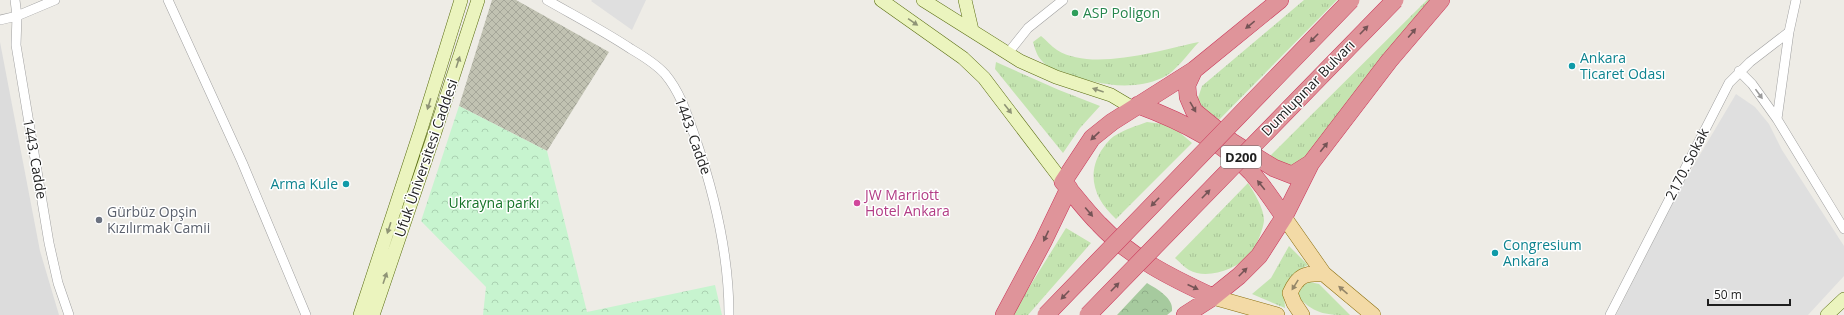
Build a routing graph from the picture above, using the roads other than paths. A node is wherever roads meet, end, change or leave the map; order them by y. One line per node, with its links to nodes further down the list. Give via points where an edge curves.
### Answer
1 (15, 0): 16 (street, 1443. Cadde)
2 (55, 0): 16 (street)
3 (168, 0): 33 (street, via 242,162)
4 (461, 0): 34 (main road, Ufuk Üniversitesi Caddesi, one-way to 34)
5 (478, 0): 35 (main road, Ufuk Üniversitesi Caddesi, one-way to 5)
6 (547, 0): 36 (street, 1443. Cadde, via 650,61 665,74 677,92 686,110 712,194 728,282)
7 (881, 0): 26 (main road, one-way to 26, via 963,58 984,78)
8 (923, 0): 18 (main road)
9 (965, 0): 18 (main road)
10 (1063, 0): 20 (street, via 1028,28)
11 (1280, 0): 21 (highway, one-way to 21)
12 (1351, 0): 38 (highway, one-way to 38, bridge)
13 (1395, 0): 39 (highway, Dumlupınar Bulvarı / D200, one-way to 13, bridge)
14 (1441, 0): 25 (highway, one-way to 14, via 1389,61)
15 (1796, 0): 19 (street)
16 (17, 16): 17 (street); 32 (street, 1443. Cadde, via 16,45 49,243 58,283)
17 (0, 20)
18 (972, 30): 20 (main road)
19 (1789, 32): 22 (street, 2170. Sokak); 24 (street)
20 (1008, 53): 23 (main road, one-way to 20, via 1111,95 1056,77)
21 (1194, 70): 23 (highway); 25 (highway, one-way to 25, via 1187,86 1188,97 1194,111 1232,142 1274,168 1292,174)
22 (1739, 71): 24 (street, one-way to 24, via 1752,84); 44 (street, 2170. Sokak, via 1728,83)
23 (1135, 107): 26 (highway, one-way to 26, via 1092,138); 27 (highway, one-way to 23, via 1250,172 1228,151 1195,130 1162,114)
24 (1777, 119): 28 (street)
25 (1312, 163): 27 (highway)
26 (1066, 185): 30 (highway, one-way to 30, via 1099,225 1131,253 1158,270); 37 (highway, one-way to 37, via 1043,242)
27 (1284, 217): 29 (main road); 30 (highway, one-way to 27, via 1259,256)
28 (1844, 229)
29 (1324, 274): 42 (main road, one-way to 42, via 1310,273 1295,282 1290,293); 43 (main road, one-way to 29)
30 (1213, 297): 40 (highway); 41 (main road)
31 (1844, 299): 45 (main road)
32 (69, 315)
33 (306, 315)
34 (360, 315)
35 (373, 315)
36 (729, 315)
37 (1004, 315)
38 (1046, 315)
39 (1088, 315)
40 (1185, 315)
41 (1277, 315)
42 (1302, 315)
43 (1373, 315)
44 (1610, 315)
45 (1827, 315)

